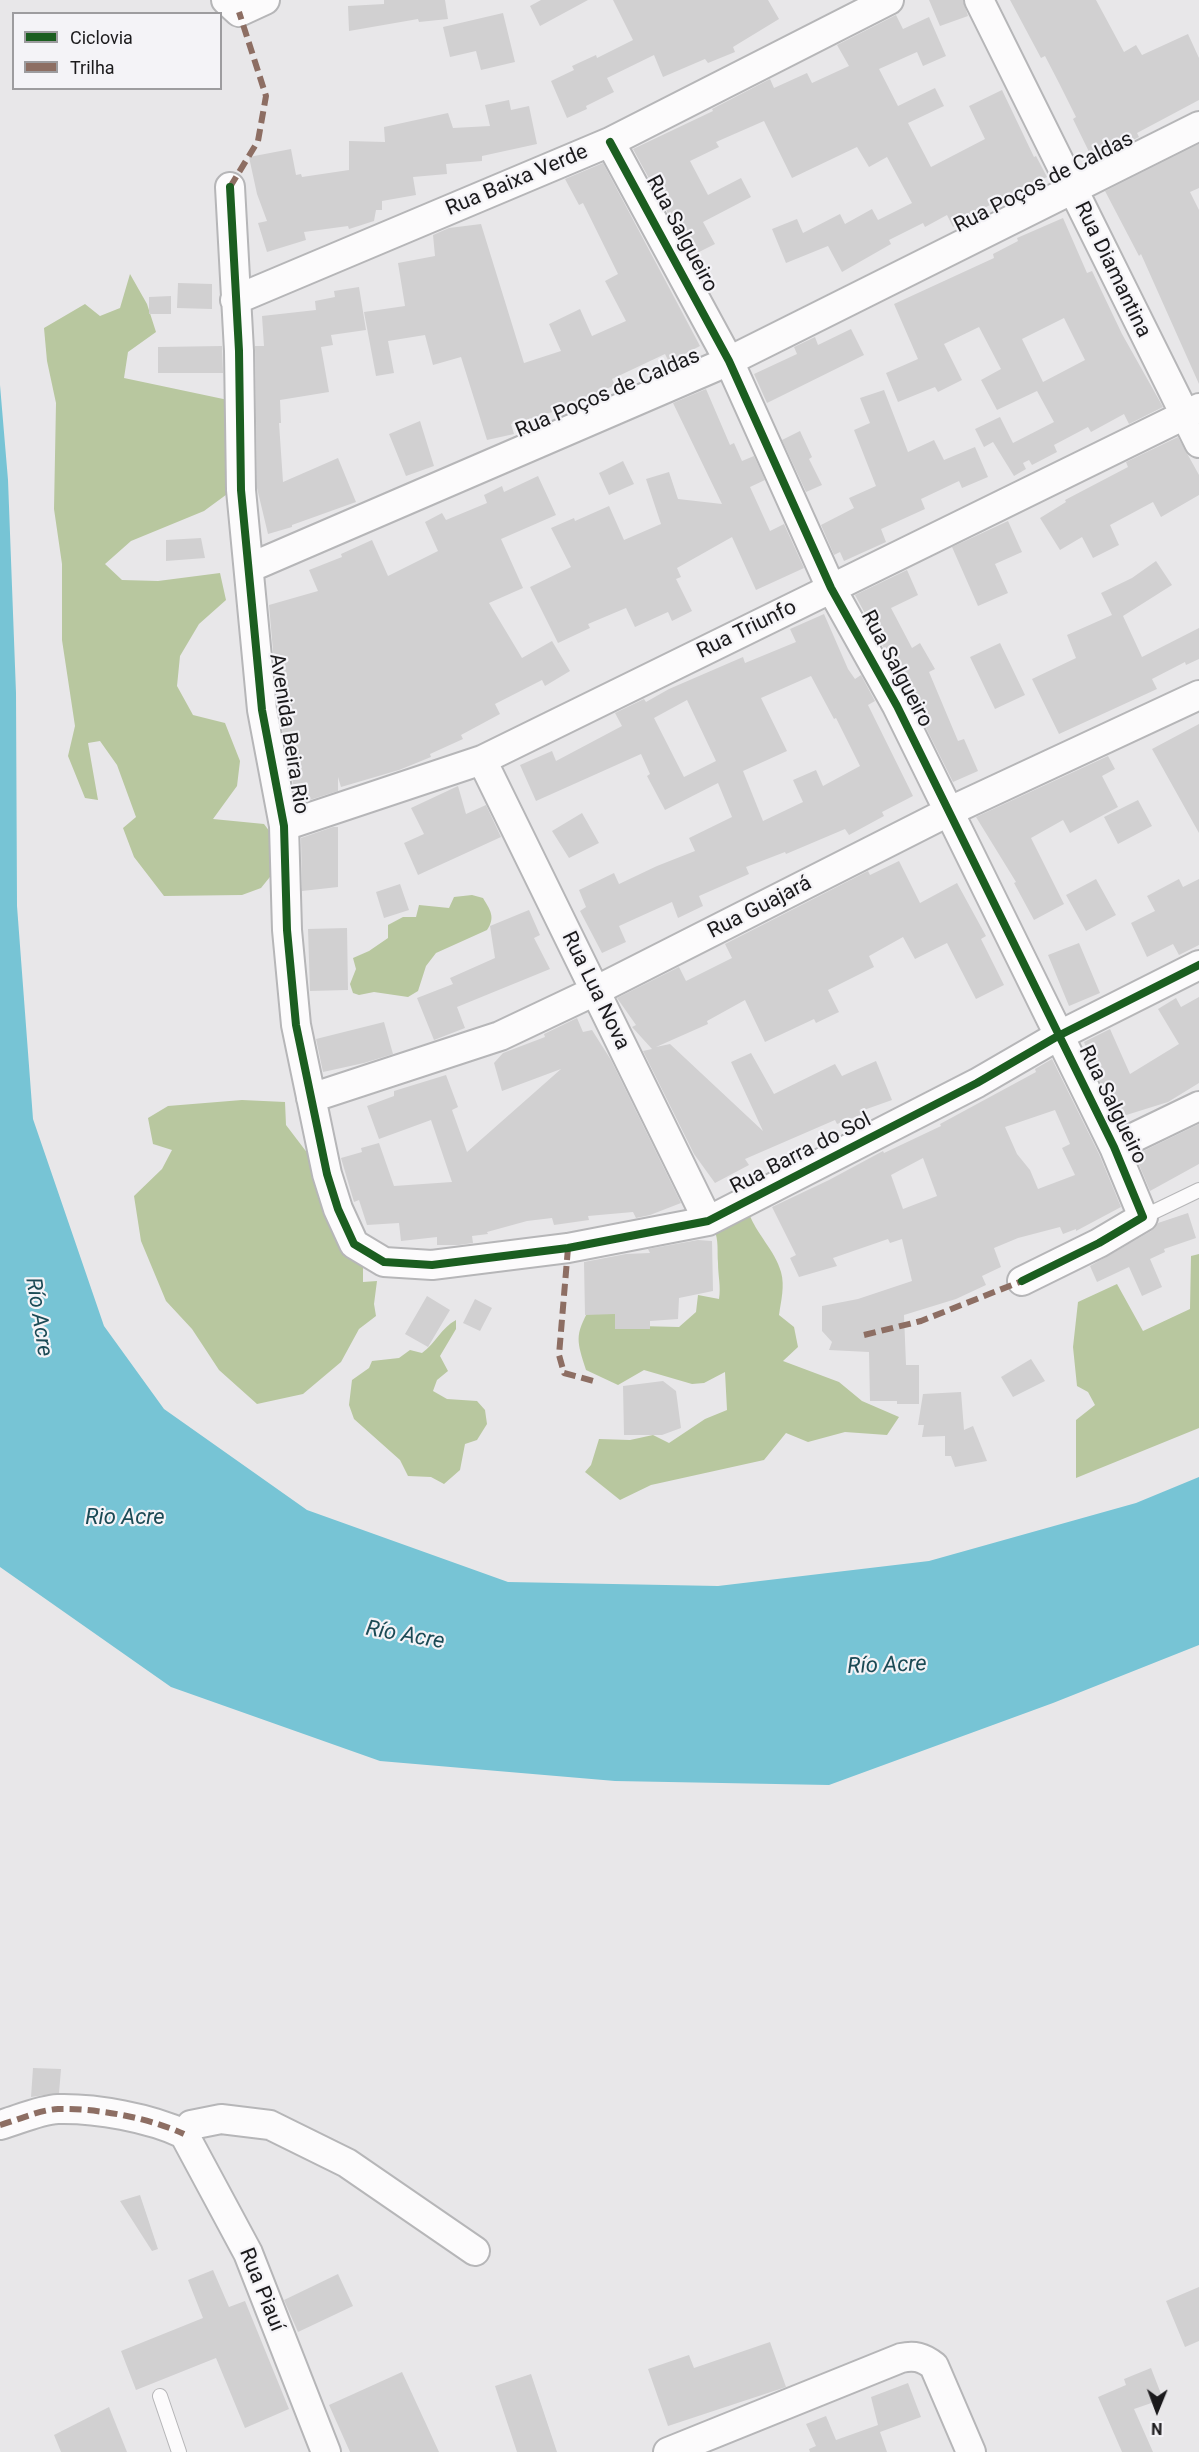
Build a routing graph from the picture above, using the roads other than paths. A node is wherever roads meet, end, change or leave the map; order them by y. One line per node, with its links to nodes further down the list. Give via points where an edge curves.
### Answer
1 (265, 0): 4 (street)
2 (889, 0): 6 (street, Rua Baixa Verde)
3 (979, 0): 8 (street, Rua Diamantina)
4 (233, 6)
5 (1199, 126): 8 (street, Rua Poços de Caldas)
6 (610, 142): 9 (street, Rua Baixa Verde); 10 (street, Rua Salgueiro)
7 (230, 187): 9 (street, Avenida Beira Rio)
8 (1072, 189): 10 (street, Rua Poços de Caldas); 11 (street, Rua Diamantina)
9 (235, 300): 13 (street, Avenida Beira Rio)
10 (729, 361): 13 (street, Rua Poços de Caldas); 14 (street, Rua Salgueiro)
11 (1192, 412): 12 (street, Rua Diamantina); 14 (street, Rua Triunfo)
12 (1199, 443)
13 (249, 568): 18 (street, Avenida Beira Rio, via 262,710)
14 (831, 588): 16 (street, Rua Triunfo); 17 (street, Rua Salgueiro, via 897,706)
15 (1199, 695): 17 (street, Rua Guajará)
16 (482, 760): 18 (street, Rua Triunfo); 20 (street, Rua Lua Nova)
17 (948, 812): 20 (street, Rua Guajará); 21 (street, Rua Salgueiro)
18 (284, 826): 22 (street, Avenida Beira Rio, via 287,930 296,1025)
19 (1199, 965): 21 (street, Rua Barra do Sol)
20 (595, 991): 22 (street, Rua Guajará, via 500,1036); 27 (street, Rua Lua Nova)
21 (1058, 1036): 24 (street, Rua Salgueiro); 27 (street, Rua Barra do Sol, via 977,1083)
22 (311, 1098): 28 (street, Avenida Beira Rio, via 327,1174 347,1231 354,1244)
23 (1199, 1106): 24 (street)
24 (1114, 1147): 26 (street, Rua Salgueiro)
25 (1199, 1190): 26 (lane)
26 (1143, 1217): 29 (street)
27 (708, 1221): 28 (street, Rua Barra do Sol, via 568,1248 432,1266)
28 (384, 1262)
29 (1022, 1281)
30 (0, 2125): 31 (street, via 57,2109 113,2114 164,2125)
31 (184, 2134): 32 (street, via 191,2125 221,2119 270,2125 347,2163); 35 (street, Rua Piauí, via 248,2253)
32 (475, 2251)
33 (160, 2396): 34 (lane)
34 (179, 2452)
35 (326, 2452)
36 (668, 2452): 37 (street, via 912,2356 934,2366)
37 (971, 2452)

